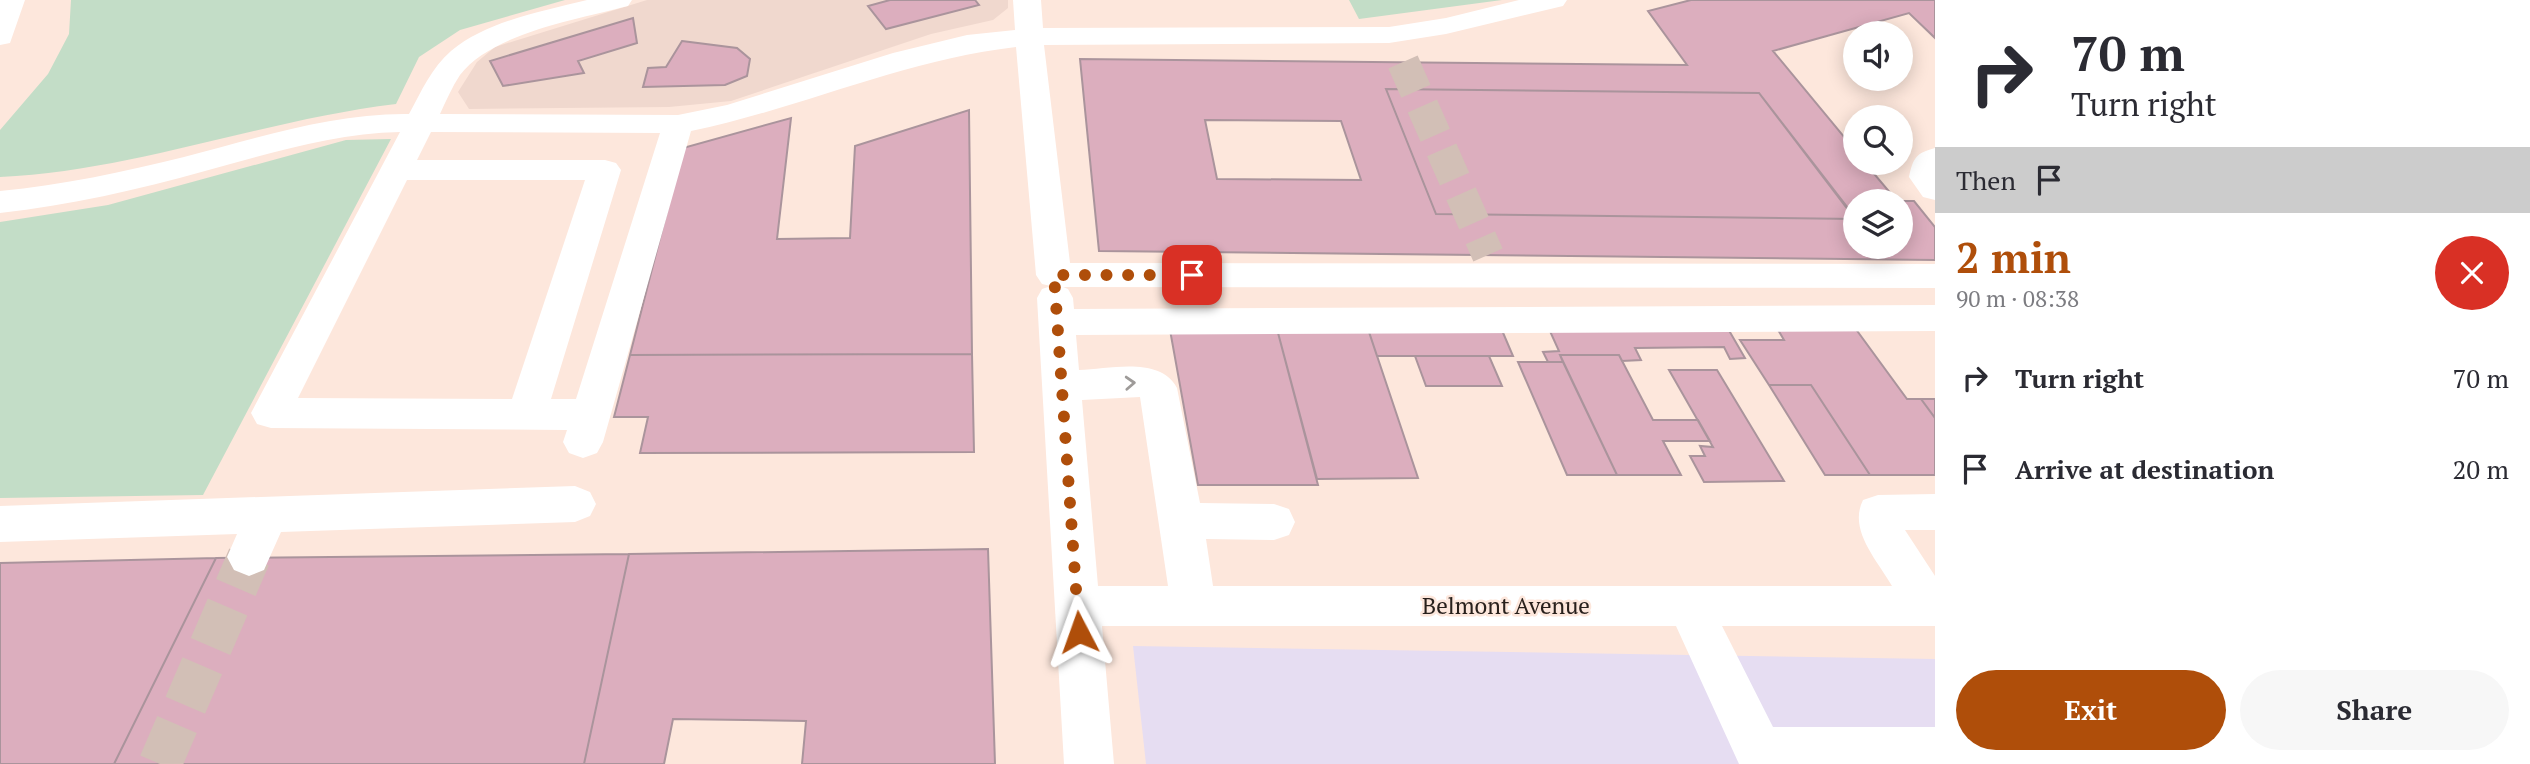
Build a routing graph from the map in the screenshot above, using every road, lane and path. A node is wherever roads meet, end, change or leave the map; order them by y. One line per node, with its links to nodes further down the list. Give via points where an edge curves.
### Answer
1 (11, 0): 5 (street)
2 (618, 0): 7 (street, via 478,45 450,68)
3 (1027, 0): 6 (street)
4 (1553, 0): 6 (street, via 1446,26 1396,49)
5 (0, 37)
6 (1029, 37): 8 (street, via 967,44 904,59 733,113); 11 (street)
7 (420, 122): 8 (street); 9 (street); 10 (street, via 325,132 93,187)
8 (678, 124): 16 (street, via 614,376 587,429)
9 (396, 170): 16 (street, via 605,170); 16 (street, via 271,414)
10 (0, 202)
11 (1054, 275): 12 (street, via 1492,265); 14 (street)
12 (1935, 276)
13 (1935, 318): 14 (street)
14 (1057, 322): 15 (street)
15 (1062, 386): 20 (street, one-way to 20, via 1150,382 1158,388); 24 (street)
16 (527, 414)
17 (575, 504): 19 (street)
18 (1935, 512): 27 (street, via 1878,513 1879,526)
19 (266, 517): 22 (street); 23 (street)
20 (1182, 521): 21 (street); 25 (street)
21 (1274, 522)
22 (0, 524)
23 (248, 557)
24 (1077, 606): 25 (street, Belmont Avenue); 30 (street)
25 (1193, 606): 26 (street, Belmont Avenue)
26 (1689, 606): 27 (street, Belmont Avenue); 29 (street)
27 (1932, 606)
28 (1935, 751): 29 (street)
29 (1762, 758)
30 (1089, 764)

